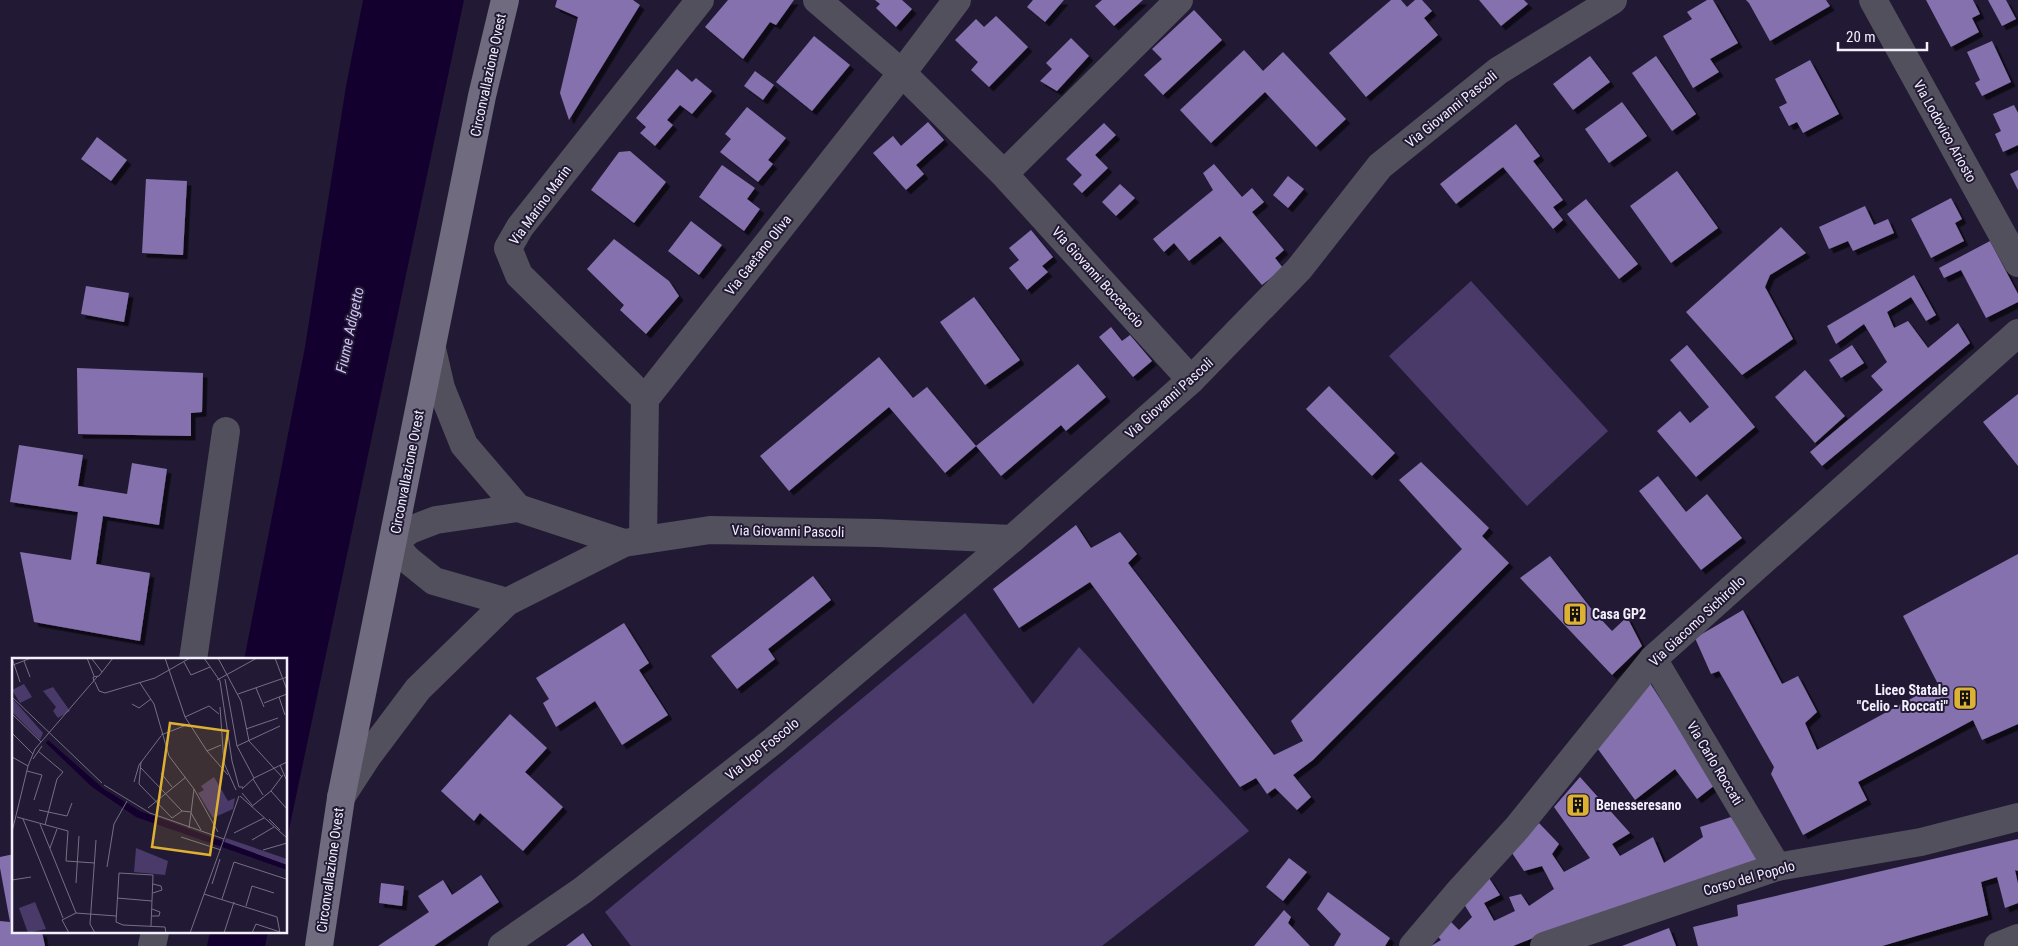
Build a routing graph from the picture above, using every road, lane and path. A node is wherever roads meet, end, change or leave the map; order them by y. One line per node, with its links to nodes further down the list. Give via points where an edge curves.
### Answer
1 (505, 0): 12 (main road, Circonvallazione Ovest, via 482,96)
2 (700, 0): 14 (street, Via Marino Marin, via 520,227 508,248 519,275)
3 (817, 0): 8 (street, Via Giovanni Boccaccio)
4 (957, 0): 8 (street, Via Gaetano Oliva)
5 (1179, 0): 9 (street)
6 (1613, 0): 13 (street, Via Giovanni Pascoli, via 1498,71 1380,166 1300,269)
7 (1873, 0): 10 (street, Via Lodovico Ariosto)
8 (902, 72): 9 (street, Via Giovanni Boccaccio); 14 (street, Via Gaetano Oliva)
9 (1004, 174): 13 (street, Via Giovanni Boccaccio)
10 (2018, 263)
11 (2018, 333): 22 (street, Via Giacomo Sichirollo)
12 (432, 349): 16 (street, via 441,388 464,445); 19 (main road, Circonvallazione Ovest)
13 (1191, 380): 17 (street, Via Giovanni Pascoli)
14 (645, 399): 18 (street)
15 (226, 431): 21 (street)
16 (518, 508): 18 (street); 19 (street, via 436,520 410,530)
17 (1012, 539): 18 (street, Via Giovanni Pascoli, via 710,530); 28 (street, Via Ugo Foscolo, via 773,742 583,890)
18 (633, 541): 20 (street)
19 (393, 543): 20 (street, via 434,581); 23 (main road, Circonvallazione Ovest)
20 (507, 602): 23 (street, via 418,689)
21 (193, 658)
22 (1654, 659): 25 (street, Via Carlo Roccati); 29 (street, Via Giacomo Sichirollo, via 1517,828)
23 (340, 798): 27 (main road, Circonvallazione Ovest)
24 (2018, 817): 25 (street, Corso del Popolo, via 1921,842)
25 (1777, 867): 30 (street, Corso del Popolo)
26 (2018, 938): 31 (street)
27 (320, 946)
28 (502, 946)
29 (1413, 946)
30 (1544, 946)
31 (1998, 946)

